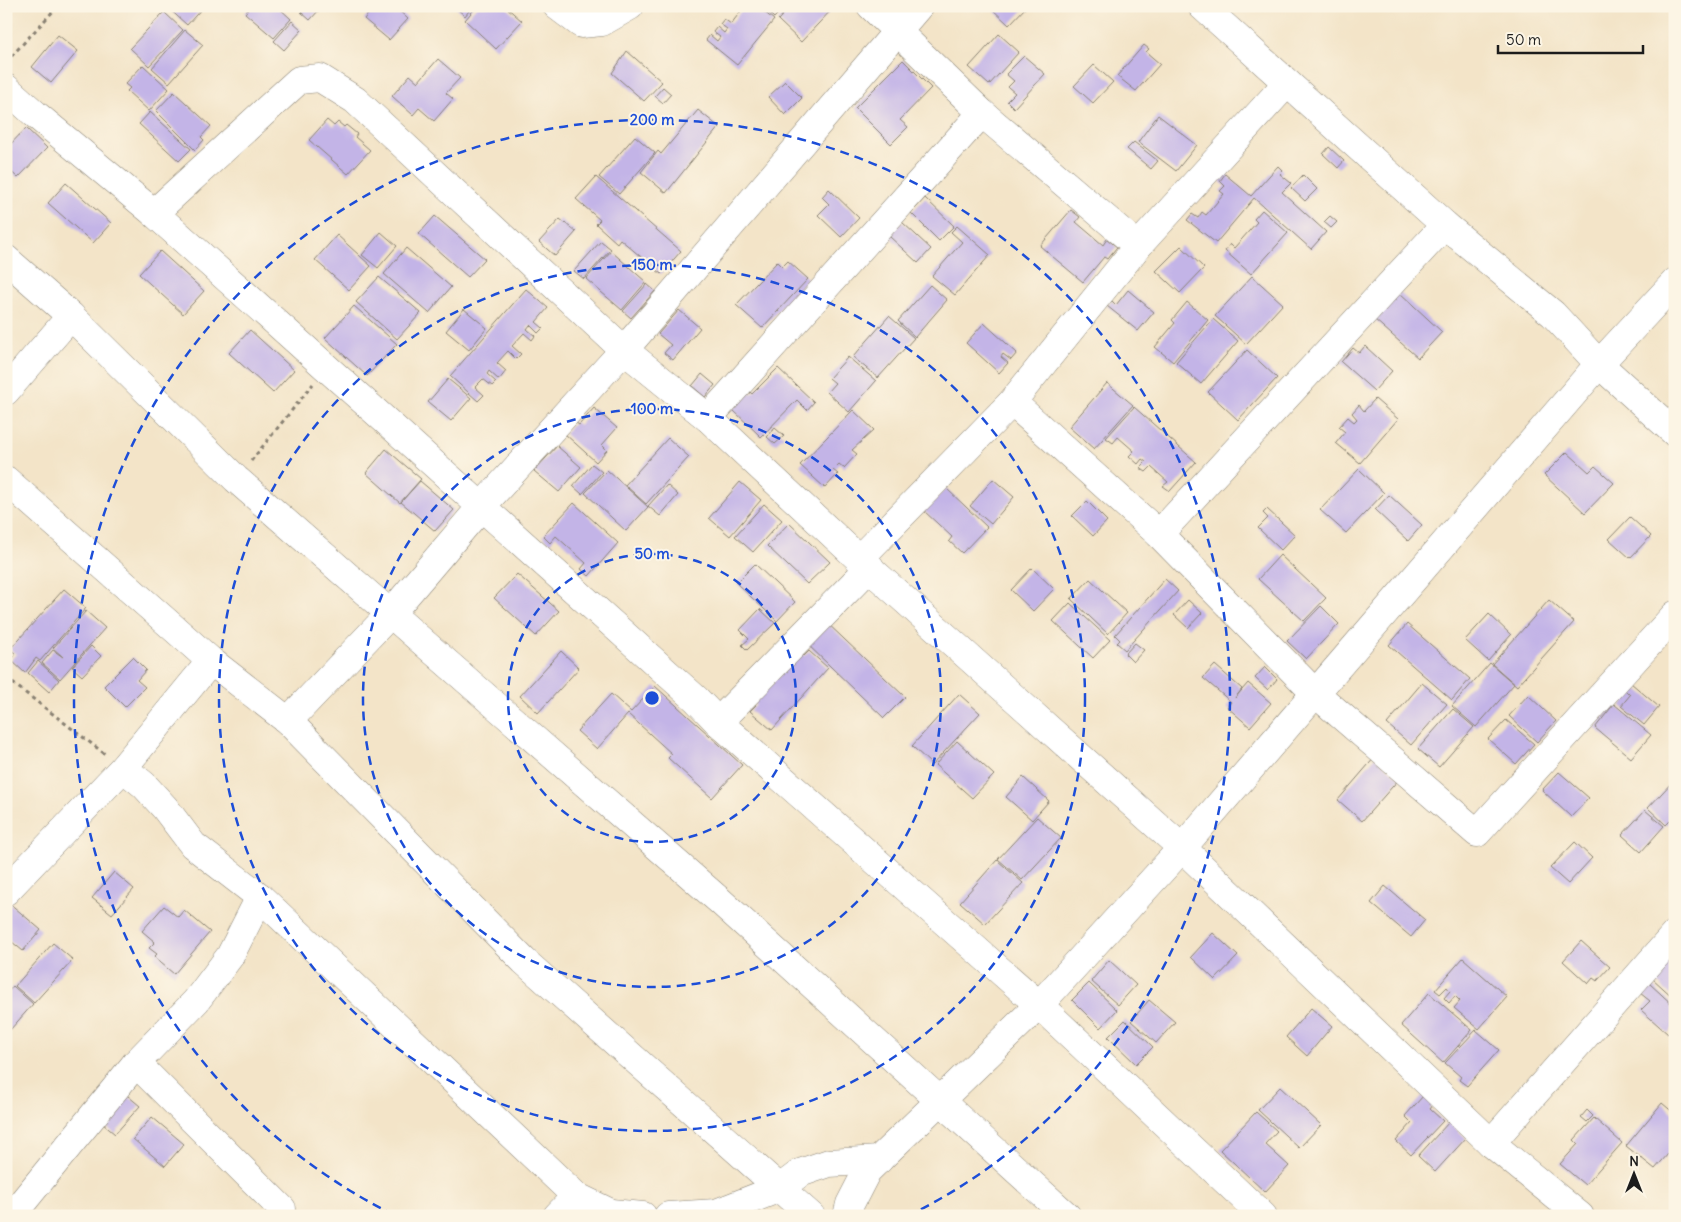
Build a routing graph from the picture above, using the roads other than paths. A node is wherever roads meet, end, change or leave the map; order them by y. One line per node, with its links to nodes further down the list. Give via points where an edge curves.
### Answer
1 (557, 6): 2 (street, via 581,24 602,22)
2 (630, 6)
3 (871, 6): 6 (street)
4 (919, 6): 6 (street)
5 (1203, 6): 7 (street)
6 (896, 31): 9 (street); 16 (street)
7 (1287, 83): 11 (street); 12 (street)
8 (6, 88): 10 (street)
9 (982, 113): 12 (street); 20 (street)
10 (154, 213): 16 (street, via 299,80 320,78 355,100); 23 (street)
11 (1445, 225): 17 (street, via 1553,314); 24 (street)
12 (1138, 246): 19 (street)
13 (6, 259): 15 (street)
14 (1675, 282): 17 (street)
15 (71, 316): 18 (street); 26 (street, via 236,479)
16 (624, 350): 20 (street); 23 (street)
17 (1598, 364): 21 (street); 29 (street)
18 (6, 391)
19 (1012, 402): 24 (street); 25 (street)
20 (708, 418): 25 (street)
21 (1675, 433)
22 (6, 480): 28 (street)
23 (481, 507): 26 (street); 31 (street)
24 (1159, 534): 29 (street)
25 (865, 563): 31 (street); 33 (street)
26 (391, 612): 30 (street); 39 (street, via 720,901)
27 (1675, 615): 29 (street, via 1477,833)
28 (212, 661): 30 (street); 32 (street)
29 (1315, 693): 33 (street)
30 (288, 721): 42 (street, via 524,961)
31 (718, 722): 37 (street)
32 (123, 768): 34 (street); 35 (street, via 165,808 193,846)
33 (1182, 848): 37 (street); 40 (street)
34 (6, 891)
35 (260, 897): 38 (street, via 230,956 196,1001); 43 (street)
36 (1675, 934): 40 (street)
37 (1039, 1005): 39 (street); 52 (street)
38 (136, 1063): 44 (street); 45 (street)
39 (940, 1100): 41 (street); 51 (street)
40 (1490, 1143): 53 (street)
41 (879, 1160): 42 (street, via 829,1163 800,1173); 50 (street, via 867,1171)
42 (780, 1188): 48 (street, via 716,1213); 49 (street)
43 (576, 1196): 46 (street); 47 (street, via 611,1213)
44 (13, 1214)
45 (282, 1214)
46 (557, 1216)
47 (643, 1216)
48 (668, 1216)
49 (811, 1216)
50 (847, 1216)
51 (1067, 1216)
52 (1263, 1216)
53 (1580, 1216)

